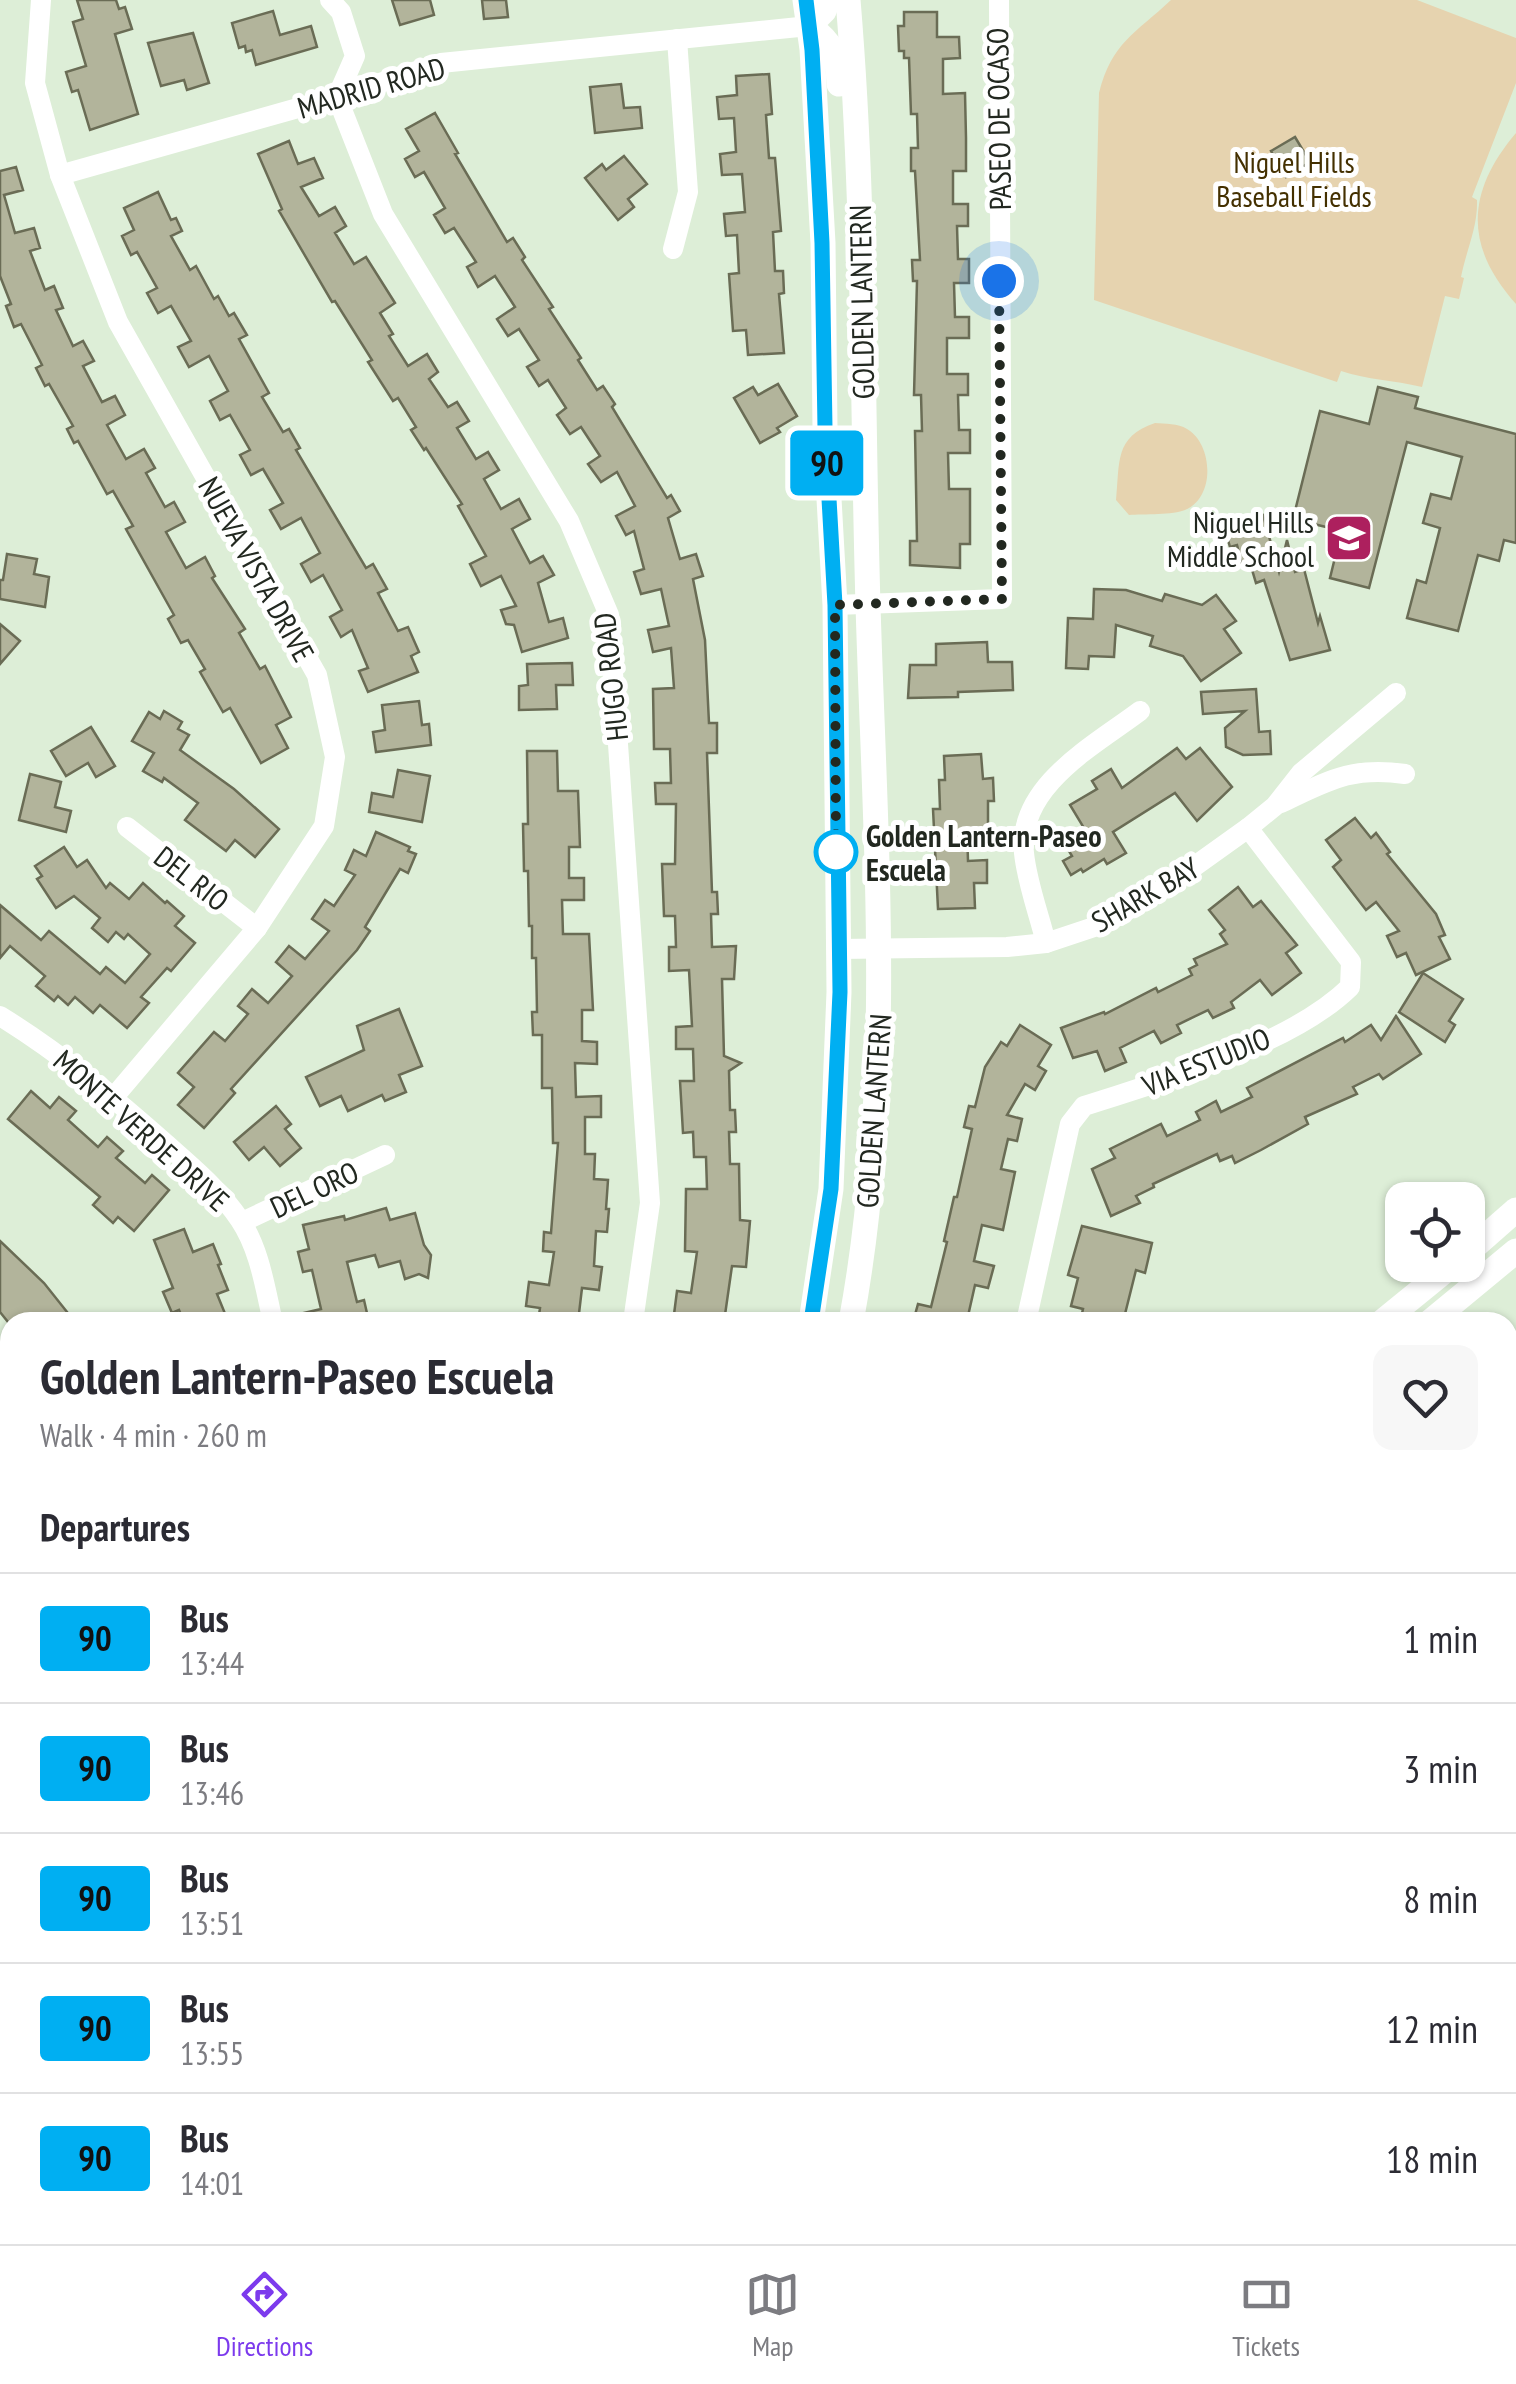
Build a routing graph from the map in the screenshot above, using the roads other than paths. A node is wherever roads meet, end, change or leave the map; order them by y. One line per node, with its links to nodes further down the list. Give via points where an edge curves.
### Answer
1 (41, 0): 10 (street, NUEVA VISTA DRIVE, via 36,83)
2 (330, 0): 9 (street, via 341,12 355,56)
3 (806, 0): 7 (main road, GOLDEN LANTERN)
4 (828, 0): 7 (main road)
5 (848, 0): 11 (main road, GOLDEN LANTERN)
6 (999, 0): 14 (street, PASEO DE OCASO, via 1002,599)
7 (809, 26): 8 (street, MADRID ROAD); 11 (main road, via 836,53 842,178); 13 (main road, GOLDEN LANTERN)
8 (678, 40): 9 (street, MADRID ROAD, via 441,64); 12 (street, via 688,192)
9 (337, 97): 10 (street, MADRID ROAD); 34 (street, HUGO ROAD, via 384,214 568,521 609,615 650,1204)
10 (60, 175): 21 (street, NUEVA VISTA DRIVE, via 118,322 317,675 335,757 324,826)
11 (858, 190): 14 (main road, GOLDEN LANTERN)
12 (673, 248)
13 (835, 605): 14 (street); 23 (main road, GOLDEN LANTERN)
14 (868, 606): 24 (main road, GOLDEN LANTERN)
15 (1396, 693): 18 (street, via 1301,773)
16 (1140, 711): 22 (street, via 1052,776 1031,812 1023,850)
17 (1405, 774): 18 (street, via 1348,773)
18 (1274, 806): 20 (street, SHARK BAY)
19 (127, 827): 21 (street, DEL RIO)
20 (1248, 828): 22 (street, SHARK BAY, via 1106,923); 37 (street, VIA ESTUDIO, via 1350,962 1350,987 1330,1007 1224,1060 1084,1106 1070,1124)
21 (257, 928): 26 (street, NUEVA VISTA DRIVE)
22 (1046, 943): 24 (street, SHARK BAY)
23 (838, 949): 24 (street, SHARK BAY); 35 (main road, GOLDEN LANTERN, via 836,1130)
24 (880, 951): 36 (main road, GOLDEN LANTERN, via 873,1139)
25 (0, 1016): 26 (street, MONTE VERDE DRIVE)
26 (113, 1098): 29 (street, MONTE VERDE DRIVE, via 214,1187)
27 (385, 1155): 29 (street, DEL ORO)
28 (1516, 1210): 30 (main road)
29 (242, 1222): 33 (street, MONTE VERDE DRIVE)
30 (1485, 1237)
31 (1516, 1251): 39 (main road)
32 (1431, 1282): 38 (main road)
33 (271, 1312)
34 (634, 1312)
35 (813, 1312)
36 (853, 1312)
37 (1028, 1312)
38 (1394, 1312)
39 (1442, 1312)

